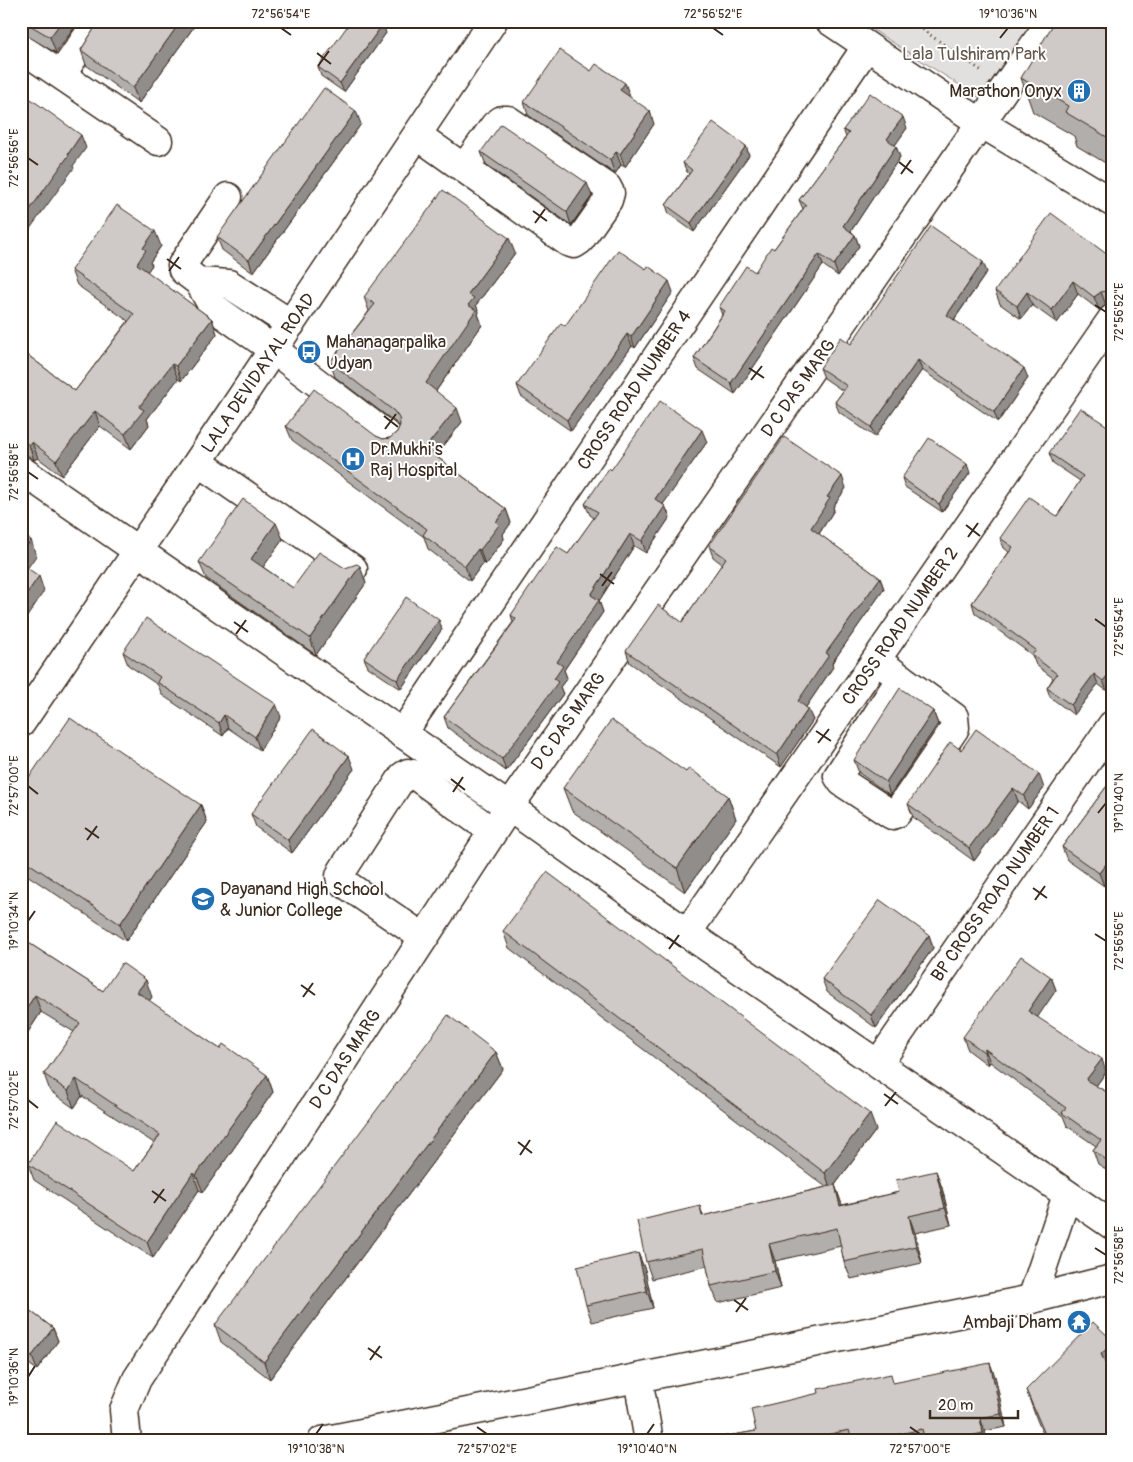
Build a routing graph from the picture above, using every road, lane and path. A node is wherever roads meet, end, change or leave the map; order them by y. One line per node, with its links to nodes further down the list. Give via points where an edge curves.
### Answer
1 (98, 21): 11 (street)
2 (493, 21): 13 (street, LALA DEVIDAYAL ROAD)
3 (830, 21): 8 (street)
4 (910, 21): 10 (path)
5 (938, 21): 6 (path, via 948,26)
6 (971, 21)
7 (1051, 21): 12 (street, D C DAS MARG)
8 (867, 46): 12 (street); 31 (street, CROSS ROAD NUMBER 4)
9 (21, 48): 11 (street)
10 (986, 73)
11 (61, 75): 14 (street)
12 (981, 122): 17 (street); 34 (street, D C DAS MARG)
13 (418, 134): 15 (street); 20 (street, LALA DEVIDAYAL ROAD)
14 (158, 141)
15 (464, 168): 15 (street, via 495,125 508,120 607,187 610,193 580,240 574,244)
16 (228, 198): 18 (street, via 182,265 186,274)
17 (1112, 202)
18 (200, 282): 20 (street, via 230,284); 21 (street, via 213,308)
19 (1112, 319): 27 (street, CROSS ROAD NUMBER 2)
20 (290, 324): 21 (street, LALA DEVIDAYAL ROAD)
21 (274, 350): 22 (street); 23 (street, LALA DEVIDAYAL ROAD)
22 (390, 438)
23 (198, 462): 25 (street, LALA DEVIDAYAL ROAD); 26 (street)
24 (21, 470): 25 (street)
25 (139, 551): 29 (street, LALA DEVIDAYAL ROAD); 31 (street)
26 (353, 569)
27 (876, 660): 28 (street); 38 (street, CROSS ROAD NUMBER 2)
28 (901, 678): 28 (street, via 956,722 897,813 892,815 842,782 838,776)
29 (21, 722)
30 (1112, 725): 39 (street, BP CROSS ROAD NUMBER 1)
31 (402, 734): 32 (street)
32 (450, 766): 33 (street); 34 (street)
33 (434, 789): 35 (street); 37 (street, via 413,774 403,776 340,876 341,881)
34 (502, 802): 35 (street); 36 (street, D C DAS MARG); 38 (street)
35 (478, 821): 36 (street)
36 (457, 870): 37 (street, D C DAS MARG)
37 (416, 932): 45 (street, D C DAS MARG, via 138,1379 124,1410)
38 (687, 933): 39 (street)
39 (878, 1064): 40 (street)
40 (1067, 1195): 41 (street); 43 (street)
41 (1112, 1225)
42 (1112, 1279): 43 (street)
43 (1032, 1299): 44 (street)
44 (638, 1378): 46 (street); 47 (street)
45 (127, 1441)
46 (322, 1441)
47 (649, 1441)

